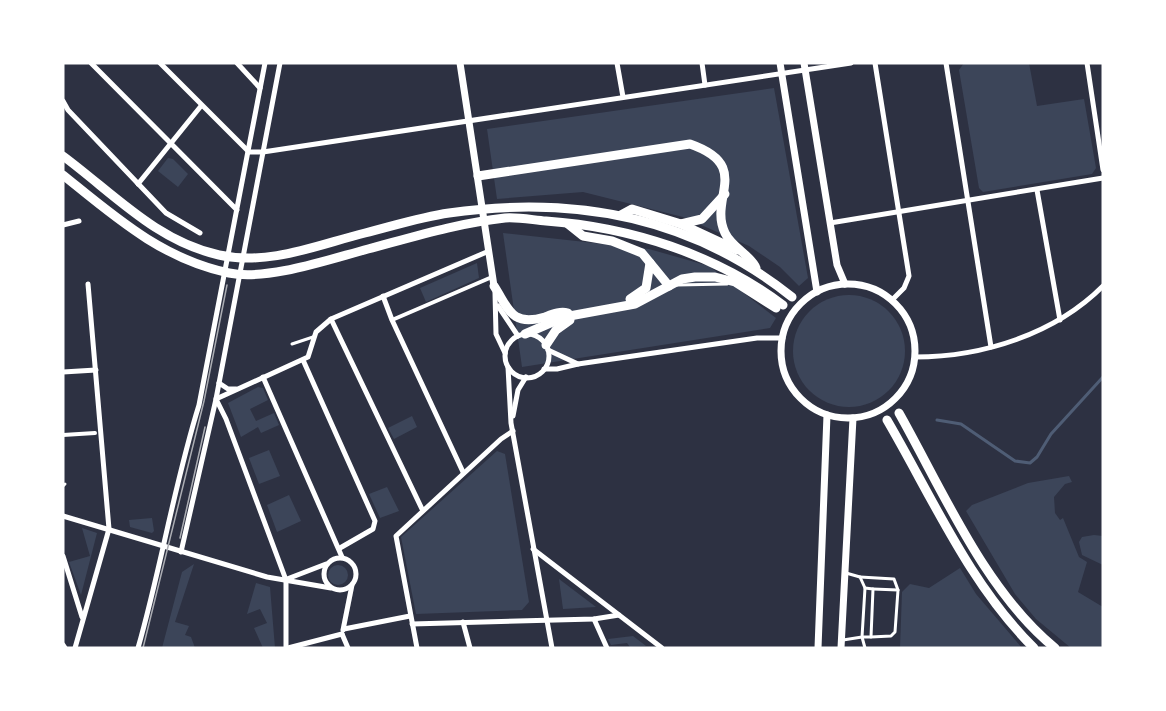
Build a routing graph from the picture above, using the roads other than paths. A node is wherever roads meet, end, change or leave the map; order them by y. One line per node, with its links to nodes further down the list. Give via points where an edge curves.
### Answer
1 (91, 63): 22 (street)
2 (160, 63): 20 (street)
3 (237, 63): 17 (street)
4 (265, 63): 17 (street)
5 (280, 63): 24 (street)
6 (460, 63): 21 (street)
7 (618, 63): 18 (street)
8 (702, 63): 16 (street)
9 (780, 63): 15 (street)
10 (851, 63): 14 (street)
11 (875, 63): 35 (street)
12 (946, 63): 33 (street)
13 (1087, 63): 26 (street)
14 (805, 67): 15 (street); 39 (street)
15 (781, 74): 16 (street); 54 (street)
16 (705, 85): 18 (street)
17 (260, 88): 23 (street)
18 (623, 98): 21 (street)
19 (63, 101): 30 (street)
20 (201, 106): 22 (street); 23 (street)
21 (469, 120): 24 (street); 28 (street)
22 (170, 144): 30 (street); 34 (street)
23 (249, 152): 24 (street); 34 (street)
24 (263, 152): 44 (street)
25 (63, 156): 36 (highway, via 151,227 196,249 242,259 276,257 447,213 507,206 554,206)
26 (1103, 170)
27 (63, 175): 38 (highway, via 154,245 192,263 232,274 287,270 459,225 508,218)
28 (478, 176): 32 (highway, via 690,144 718,160 726,176); 45 (street)
29 (1103, 178): 31 (street)
30 (138, 184): 42 (street, via 172,218)
31 (1037, 189): 33 (street); 63 (street)
32 (726, 192): 40 (highway, via 702,219); 46 (highway, via 722,225)
33 (968, 202): 35 (street); 69 (street)
34 (237, 210): 43 (street)
35 (898, 213): 39 (street); 57 (street, via 909,276)
36 (621, 215): 40 (highway, via 632,209); 48 (highway, via 683,234)
37 (79, 221): 41 (street)
38 (566, 222): 47 (highway, via 583,236 629,246); 52 (highway, via 661,243 717,263 756,285 779,306 735,282 706,276 682,279)
39 (830, 223): 51 (street)
40 (681, 224): 46 (highway)
41 (63, 225)
42 (200, 233)
43 (232, 238): 44 (street); 95 (street, via 199,405)
44 (244, 244): 80 (street)
45 (489, 251): 49 (street); 55 (street)
46 (739, 251): 48 (highway)
47 (651, 263): 52 (highway); 59 (highway, via 650,278 642,292)
48 (757, 271): 56 (highway)
49 (493, 281): 58 (street); 60 (highway, via 516,318 536,319 563,312); 62 (street)
50 (88, 284): 76 (street)
51 (844, 284): 54 (street); 57 (street, via 867,286)
52 (671, 285): 59 (highway, via 635,304)
53 (1103, 286): 63 (street)
54 (817, 292): 66 (street, via 797,308)
55 (383, 296): 61 (street); 62 (street)
56 (792, 297)
57 (892, 300): 71 (street, via 906,316 914,337)
58 (498, 306): 64 (street); 70 (street, via 496,334)
59 (607, 308): 60 (highway)
60 (576, 315): 64 (highway); 68 (highway, via 556,330)
61 (331, 318): 65 (street); 92 (street)
62 (392, 320): 91 (street)
63 (1060, 320): 69 (street, via 1028,336)
64 (522, 335): 68 (street, via 540,338); 70 (street, via 508,346)
65 (315, 337): 67 (lane); 72 (street, via 311,354)
66 (783, 338): 73 (street, via 757,338); 84 (street, via 783,366 789,383 810,407)
67 (292, 344)
68 (547, 347): 73 (street); 75 (street, via 549,356)
69 (991, 347): 71 (street)
70 (506, 353): 74 (street)
71 (915, 357): 85 (street, via 909,379 896,398 871,414)
72 (303, 360): 78 (street); 96 (street, via 376,525)
73 (578, 364): 75 (street)
74 (508, 367): 79 (street); 87 (street)
75 (544, 369): 79 (street)
76 (96, 370): 77 (street); 94 (street)
77 (63, 372)
78 (263, 377): 81 (street); 96 (street)
79 (526, 377): 87 (street, via 518,390)
80 (219, 383): 81 (street, via 228,389); 82 (street)
81 (241, 388): 82 (street)
82 (216, 399): 98 (street); 104 (street)
83 (899, 413): 133 (highway, via 1001,591)
84 (827, 415): 85 (street); 130 (street)
85 (853, 418): 102 (street)
86 (888, 420): 132 (highway, via 963,554 1012,626)
87 (512, 423): 88 (street)
88 (513, 431): 91 (street); 97 (street)
89 (95, 433): 90 (street)
90 (63, 435)
91 (463, 472): 92 (street)
92 (422, 509): 111 (street, via 397,532 395,544)
93 (63, 516): 94 (street)
94 (110, 529): 95 (street); 112 (street)
95 (163, 546): 98 (street); 122 (street)
96 (340, 548): 100 (street)
97 (533, 549): 110 (street); 114 (street)
98 (181, 552): 104 (street)
99 (63, 556): 112 (street)
100 (342, 557): 101 (street); 105 (street, via 356,570)
101 (327, 564): 104 (street); 106 (street, via 325,580)
102 (844, 573): 103 (lane); 120 (street)
103 (860, 577): 107 (lane); 109 (lane, via 894,579)
104 (286, 580): 106 (street); 123 (street)
105 (352, 585): 106 (street, via 339,590); 117 (street)
106 (331, 588)
107 (865, 588): 108 (lane); 118 (lane)
108 (873, 589): 109 (lane); 119 (lane)
109 (898, 590): 119 (lane, via 895,632 891,636)
110 (619, 615): 113 (street); 129 (street)
111 (410, 616): 116 (street); 117 (street)
112 (82, 617): 121 (street)
113 (594, 618): 114 (street); 128 (street)
114 (546, 619): 115 (street); 127 (street)
115 (463, 622): 116 (street); 126 (street)
116 (412, 624): 125 (street)
117 (343, 632): 123 (street); 124 (street)
118 (862, 637): 119 (lane); 120 (lane); 131 (lane)
119 (871, 637)
120 (842, 644)
121 (75, 648)
122 (138, 648)
123 (287, 648)
124 (348, 648)
125 (417, 648)
126 (470, 648)
127 (552, 648)
128 (607, 648)
129 (662, 648)
130 (818, 648)
131 (865, 648)
132 (1034, 648)
133 (1055, 648)

